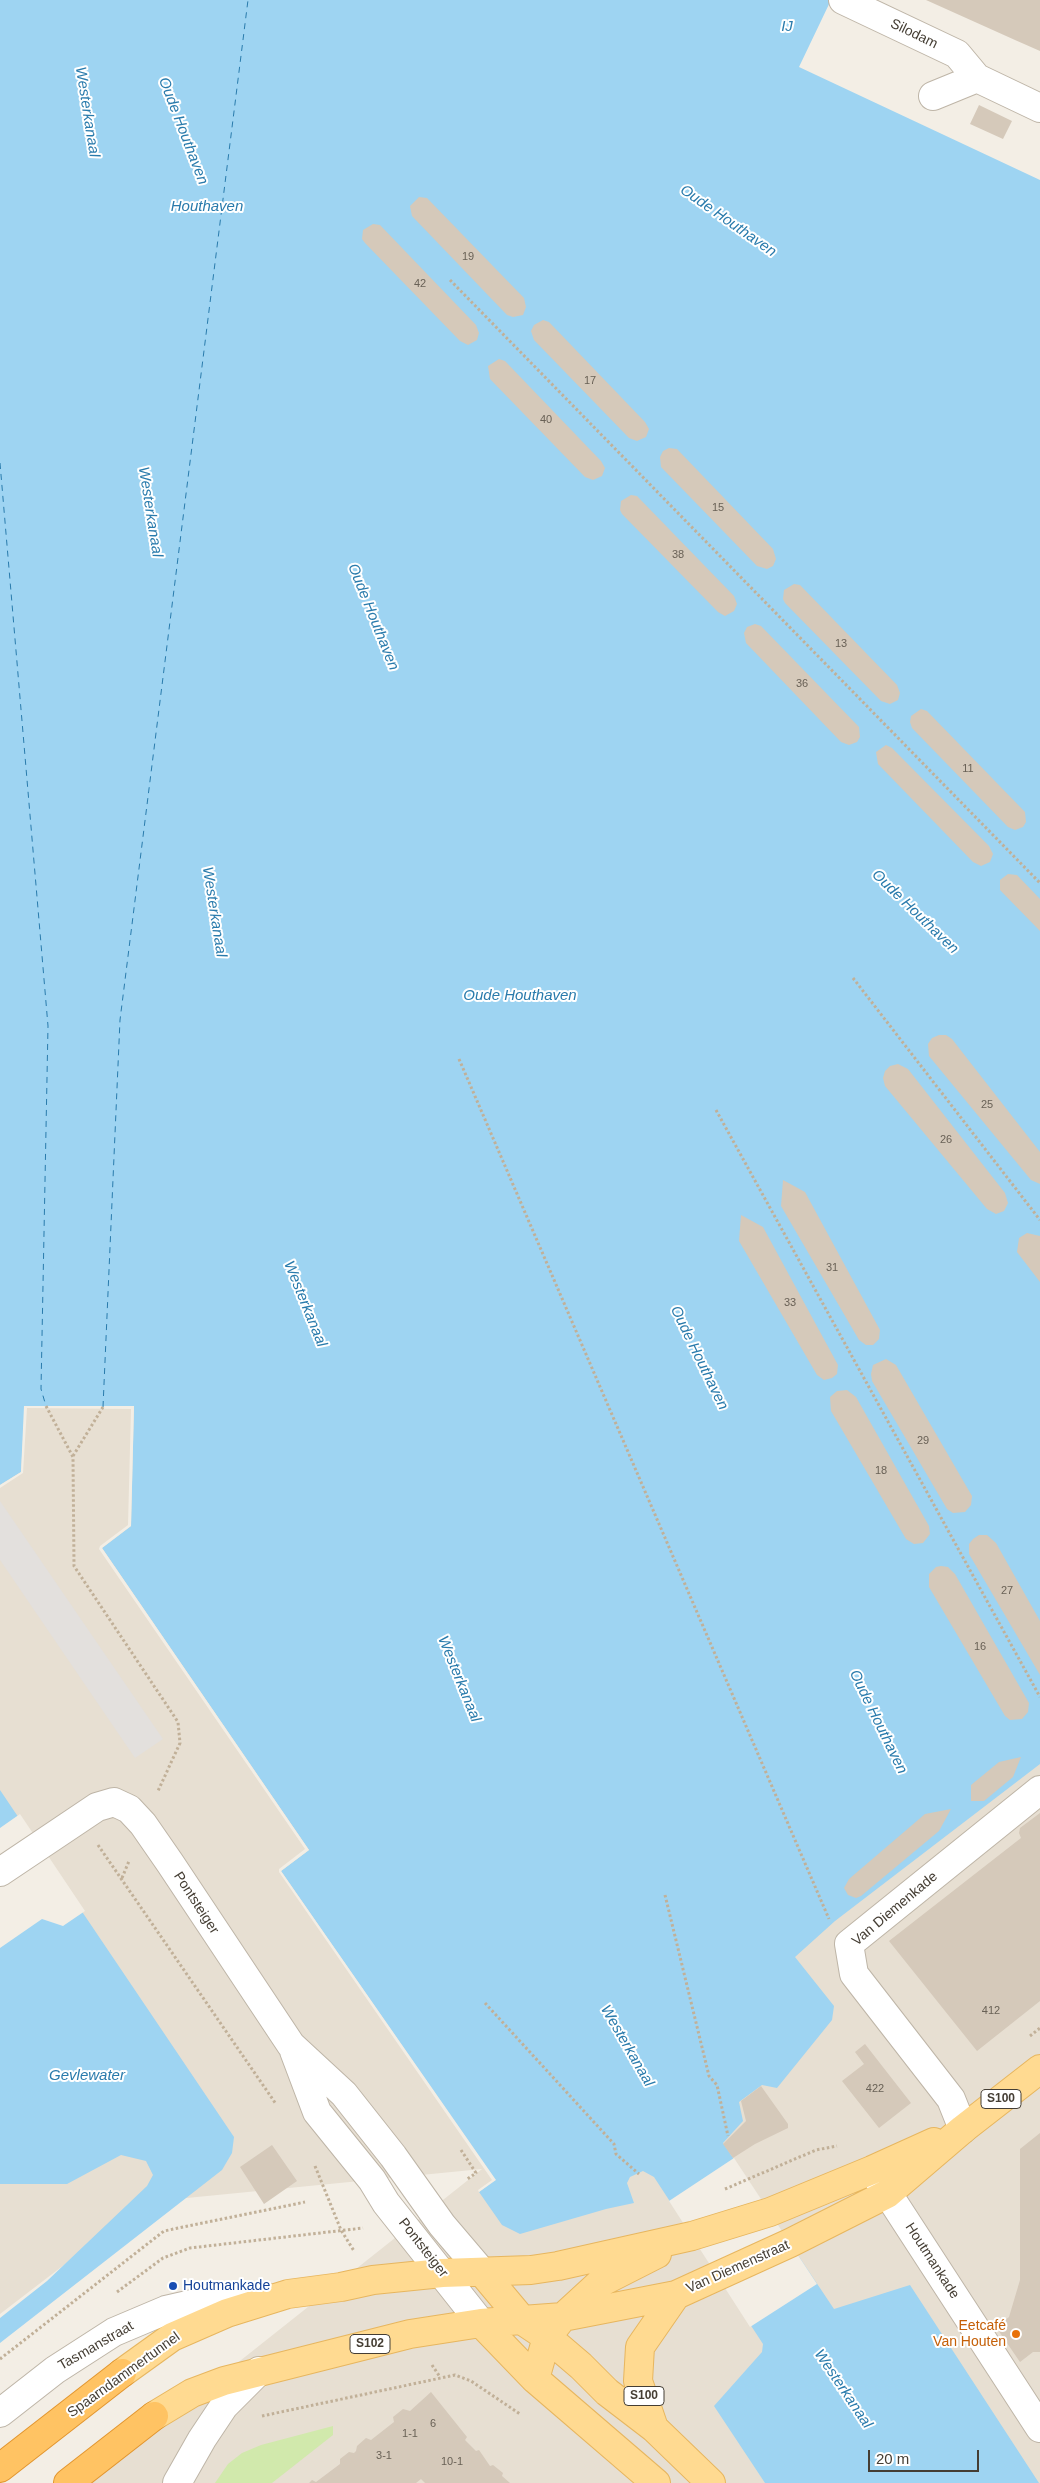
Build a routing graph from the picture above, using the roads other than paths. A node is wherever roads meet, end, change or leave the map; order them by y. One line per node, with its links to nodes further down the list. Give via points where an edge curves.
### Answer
1 (843, 0): 2 (street, Silodam, via 957,54)
2 (977, 78): 3 (street); 4 (street, Silodam)
3 (933, 96)
4 (1040, 108)
5 (1040, 1790): 9 (street, Van Diemenkade, via 849,1944 854,1974 950,2098)
6 (0, 1872): 7 (street, Pontsteiger, via 97,1807 114,1802 129,1809 143,1824)
7 (291, 2045): 13 (street, Pontsteiger, via 344,2094 442,2226); 14 (street, Pontsteiger, via 317,2112)
8 (1040, 2069): 9 (main road, Van Diemenstraat / S100)
9 (963, 2130): 10 (main road, Van Diemenstraat / S100); 11 (main road, Van Diemenstraat / S100)
10 (872, 2170): 11 (street, Houtmankade); 12 (main road, Van Diemenstraat / S100, via 770,2212)
11 (887, 2194): 16 (main road, Van Diemenstraat / S100); 25 (street, Houtmankade)
12 (692, 2236): 13 (main road, Van Diemenstraat, via 558,2266); 19 (main road, S100, via 600,2283)
13 (482, 2272): 14 (main road, Van Diemenstraat); 17 (main road)
14 (442, 2273): 15 (main road, Tasmanstraat); 18 (street, Pontsteiger)
15 (288, 2294): 21 (main road, Spaarndammertunnel, via 227,2313 172,2338); 23 (street, Tasmanstraat, via 210,2300 166,2310 107,2337 55,2370)
16 (676, 2295): 19 (main road, Van Diemenstraat / S102); 26 (main road, S100, via 640,2347 638,2381)
17 (522, 2320): 18 (main road, Van Diemenstraat / S102); 19 (main road, Van Diemenstraat / S102)
18 (481, 2323): 20 (main road, S102, via 410,2334); 22 (main road)
19 (555, 2327): 22 (main road); 26 (main road, S100, via 581,2366 606,2392)
20 (259, 2371): 24 (main road, S102, via 192,2393); 29 (street, via 224,2406)
21 (122, 2373): 27 (highway, Spaarndammertunnel)
22 (536, 2379): 30 (main road)
23 (0, 2413)
24 (154, 2416): 28 (highway, S102)
25 (1039, 2424)
26 (654, 2428): 31 (main road, S100)
27 (0, 2468)
28 (68, 2483)
29 (177, 2483)
30 (656, 2483)
31 (711, 2483)

